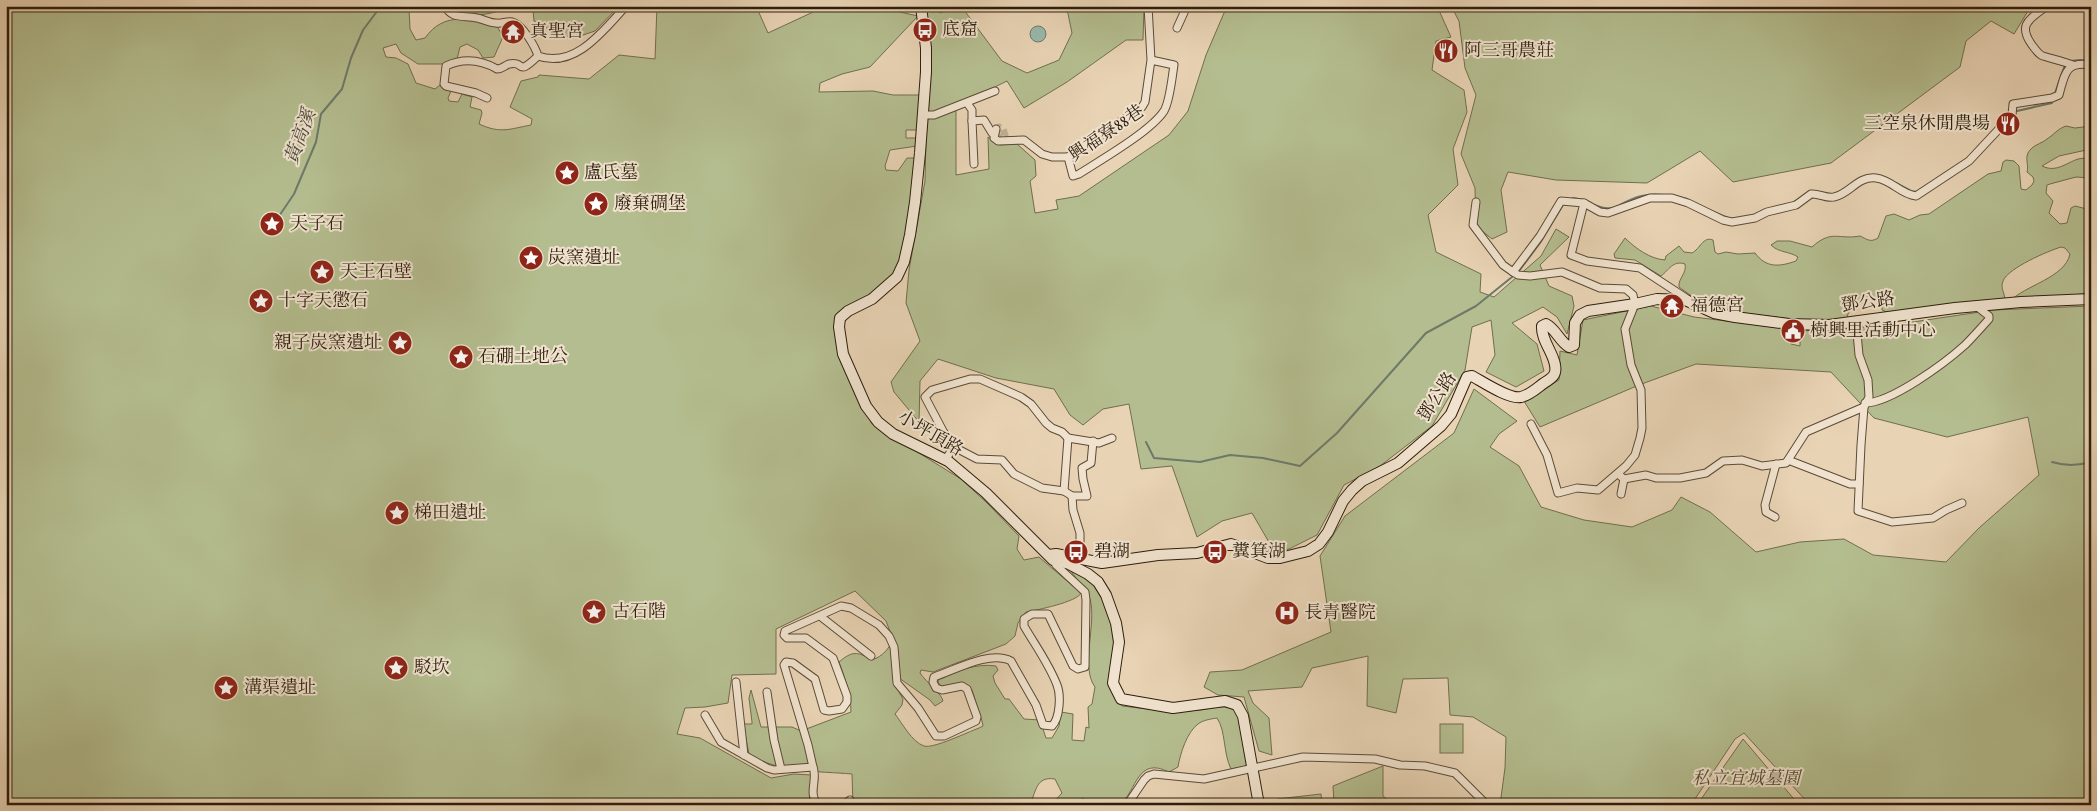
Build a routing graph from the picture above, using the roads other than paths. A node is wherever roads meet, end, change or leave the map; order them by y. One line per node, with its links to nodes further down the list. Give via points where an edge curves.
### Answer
1 (445, 6): 8 (street, via 457,17 518,25 535,46)
2 (626, 6): 8 (street, via 603,31 570,57 546,59)
3 (921, 6): 15 (street, 小坪頂路, via 926,48)
4 (1148, 6): 9 (street, 興福寮88巷)
5 (1187, 6): 7 (street)
6 (2047, 6): 10 (street, via 2027,22 2025,35 2043,56)
7 (1177, 28)
8 (538, 56): 13 (street, via 524,68 510,64 497,69 480,61 461,61 446,66 444,84 449,88)
9 (1150, 60): 17 (street, 興福寮88巷, via 1142,107); 17 (street, 興福寮88巷, via 1174,65 1165,109 1156,120 1079,174 1073,176)
10 (2073, 65): 11 (street); 20 (street, via 2067,69 2059,95 2014,104 2012,115 1969,161 1916,196 1884,180 1868,178 1835,197 1811,194 1796,205 1732,222 1672,198 1650,198 1608,213)
11 (2091, 66)
12 (995, 91): 14 (street)
13 (487, 98)
14 (967, 103): 15 (street, via 934,115); 16 (street, via 972,110)
15 (923, 115): 33 (street, 小坪頂路, via 915,202 904,262 897,277 872,299 840,318 839,327 843,354 866,406 878,422 893,434)
16 (972, 121): 17 (street, 興福寮88巷, via 984,120 998,141 1024,140 1042,154); 18 (street)
17 (1068, 157)
18 (974, 164)
19 (1476, 202): 21 (street, via 1473,225 1503,265)
20 (1584, 204): 21 (street, via 1561,200); 24 (street, via 1571,255 1587,261 1640,268)
21 (1513, 272): 23 (street, via 1530,276 1562,272 1600,288 1626,289 1633,295)
22 (2091, 299): 25 (street, 鄧公路)
23 (1635, 304): 24 (street, 鄧公路, via 1656,298); 36 (street, via 1625,329 1631,365 1641,390 1642,428 1635,454); 46 (street, 鄧公路, via 1580,315 1574,345 1563,343 1550,326 1542,326 1541,332 1556,372 1553,378 1526,396 1512,396 1472,376 1467,377 1451,414 1441,426 1398,463 1362,481 1352,490 1328,532 1319,544 1308,551 1268,558 1231,544 1197,553 1102,563)
24 (1695, 304): 26 (street, 鄧公路, via 1714,313 1789,324)
25 (1976, 306): 26 (street, 鄧公路); 27 (street, via 1989,319 1965,345 1916,381 1879,402)
26 (1856, 322): 27 (street, via 1859,355 1868,380 1869,397)
27 (1865, 405): 34 (street, via 1806,432); 39 (street)
28 (1531, 424): 37 (street, via 1547,455 1558,492 1577,488 1598,490)
29 (1068, 438): 31 (street); 32 (street, via 1046,423 1021,396 980,378 932,390 925,397); 40 (street)
30 (1112, 438): 31 (street)
31 (1093, 441): 42 (street, via 1091,463 1082,468 1087,496)
32 (954, 447): 33 (street); 40 (street, via 977,459 1002,460 1014,474 1042,488)
33 (945, 460): 45 (street, 小坪頂路, via 986,493)
34 (1788, 460): 35 (street); 39 (street, via 1850,484)
35 (1776, 464): 38 (street, via 1762,466 1742,460 1722,461 1706,472 1680,478 1646,475); 44 (street, via 1764,505 1766,512)
36 (1626, 466): 37 (street); 38 (street)
37 (1621, 476): 38 (street); 41 (street)
38 (1633, 478)
39 (1860, 484): 43 (street, via 1858,511 1892,522 1933,518)
40 (1064, 491): 42 (street)
41 (1621, 494)
42 (1072, 496): 46 (street, via 1080,533)
43 (1962, 503)
44 (1775, 517)
45 (1051, 557): 46 (street, 鄧公路); 47 (street, via 1084,592 1085,667 1078,669 1073,666 1048,614 1032,614 1024,619 1024,626 1057,685 1055,722 1048,727 1043,725 1036,705 1011,661 989,657 934,677 936,688 962,686 967,689 977,717 976,721 944,736 936,736 897,683 890,636 879,625 851,608 841,606); 54 (street, 小坪頂路, via 1088,574 1106,595 1119,642 1113,683 1121,699 1173,708 1224,701 1236,705 1243,716)
46 (1080, 559)
47 (820, 616): 48 (street); 53 (street, via 786,631 784,635 787,638 806,638 833,658 847,696 842,709 824,710 815,679 793,663 784,665)
48 (871, 656)
49 (736, 682): 52 (street)
50 (767, 692): 55 (street)
51 (705, 715): 52 (street, via 721,742)
52 (744, 755): 55 (street, via 767,768)
53 (812, 767): 55 (street); 57 (street, via 812,790)
54 (1253, 768): 59 (street, via 1204,780 1154,774 1148,776); 60 (street, 小坪頂路); 61 (street, via 1303,756 1375,759 1400,766 1424,766 1455,773)
55 (781, 769)
56 (850, 800): 58 (street)
57 (817, 805)
58 (843, 805)
59 (1127, 805)
60 (1259, 805)
61 (1487, 805)

